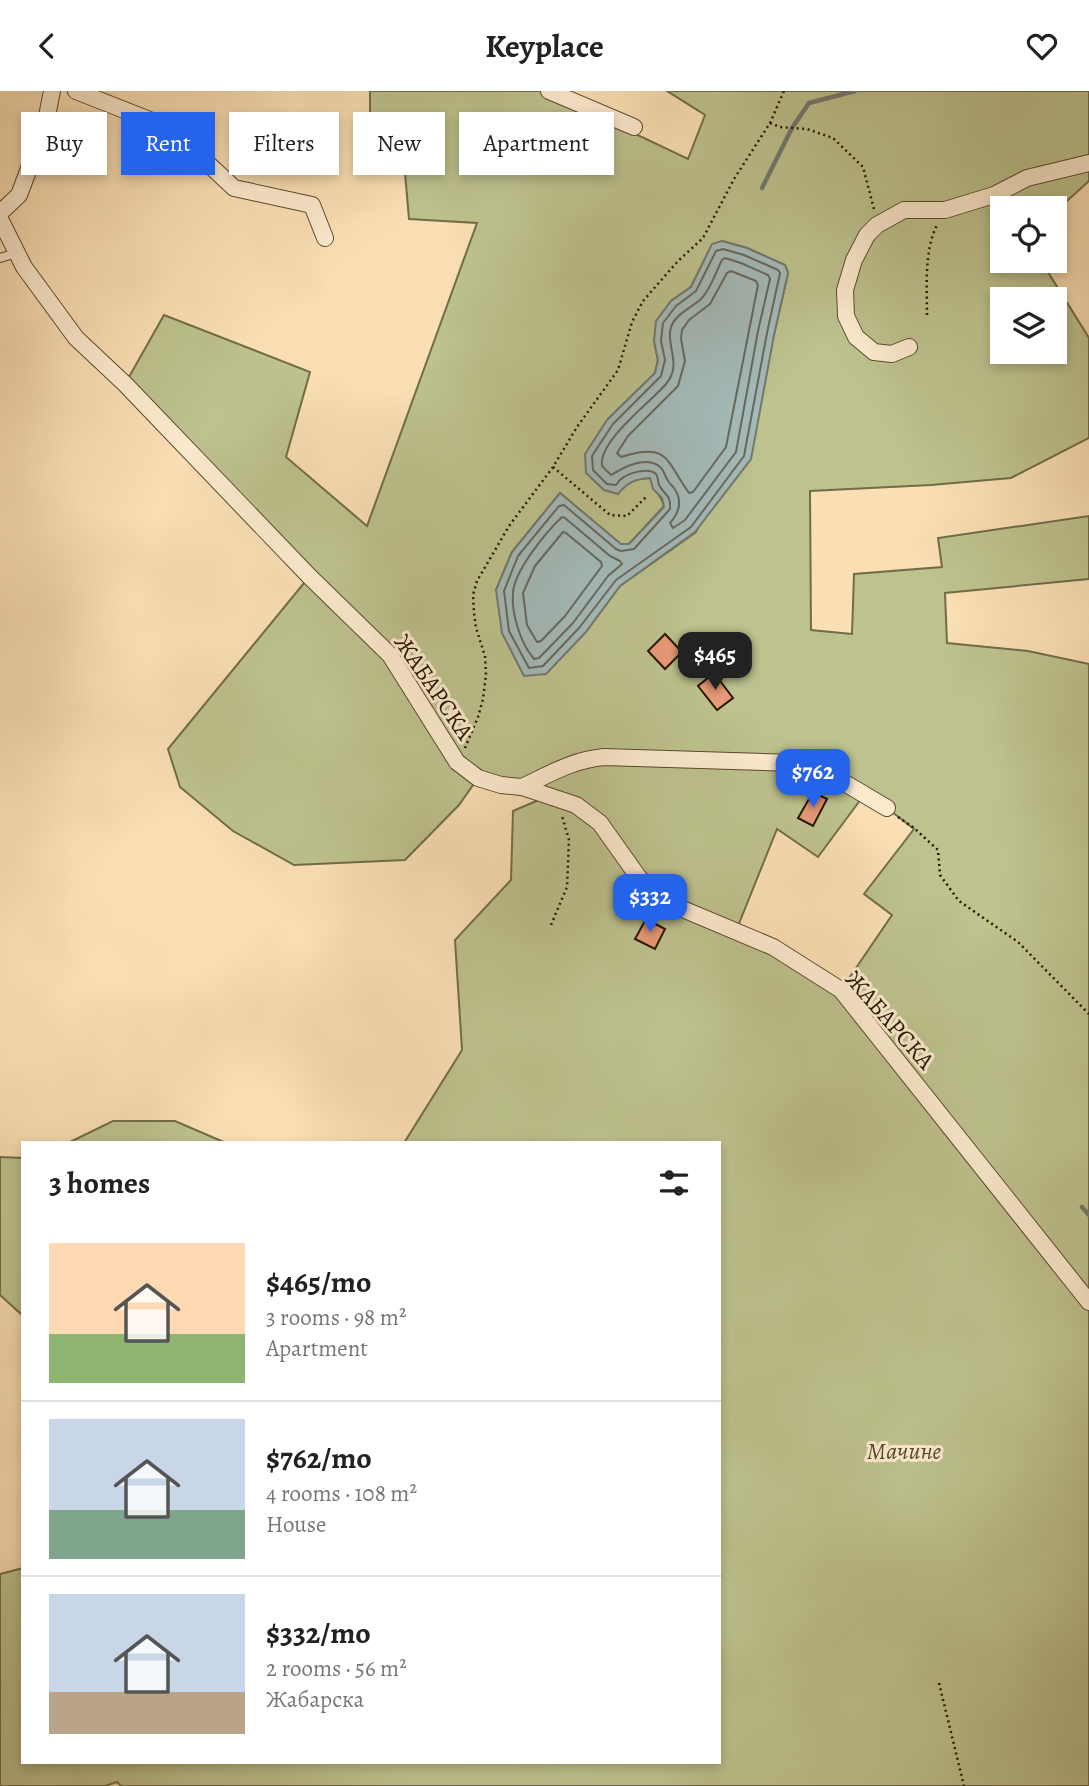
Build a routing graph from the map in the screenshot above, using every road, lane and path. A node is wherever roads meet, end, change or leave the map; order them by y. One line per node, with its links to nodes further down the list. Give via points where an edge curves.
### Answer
1 (52, 91): 9 (street, via 45,126 19,195)
2 (76, 91): 12 (street, via 170,128 234,188 312,205)
3 (549, 91): 6 (street)
4 (784, 91): 5 (path)
5 (770, 123): 11 (path, via 833,138 863,167); 17 (path, via 703,238 643,301 618,370)
6 (634, 127)
7 (1089, 163): 8 (street, via 1027,178 995,195)
8 (945, 210): 11 (street, via 904,210); 15 (path, via 934,232 928,262)
9 (0, 213)
10 (0, 219): 13 (street, ЖАБАРСКА)
11 (877, 225): 16 (street, via 855,260 845,290 846,316 856,338 874,352 892,354)
12 (325, 238)
13 (17, 253): 14 (lane); 19 (street, ЖАБАРСКА, via 76,338 390,655)
14 (0, 258)
15 (927, 315)
16 (909, 347)
17 (554, 467): 18 (path, via 610,515 627,516); 19 (path, via 509,526 477,581 474,613 486,675 478,717)
18 (647, 496)
19 (457, 762): 20 (street, ЖАБАРСКА, via 478,778)
20 (522, 787): 21 (street, via 573,763 604,757 792,763 838,779); 25 (street, ЖАБАРСКА, via 576,805 600,824 639,878 666,902 773,947 841,990)
21 (887, 808): 24 (path, via 938,850 940,875 959,901 1018,942)
22 (562, 816): 23 (path, via 569,840 567,887)
23 (551, 925)
24 (1089, 1014)
25 (1089, 1303)
26 (939, 1683): 27 (path)
27 (964, 1786)

